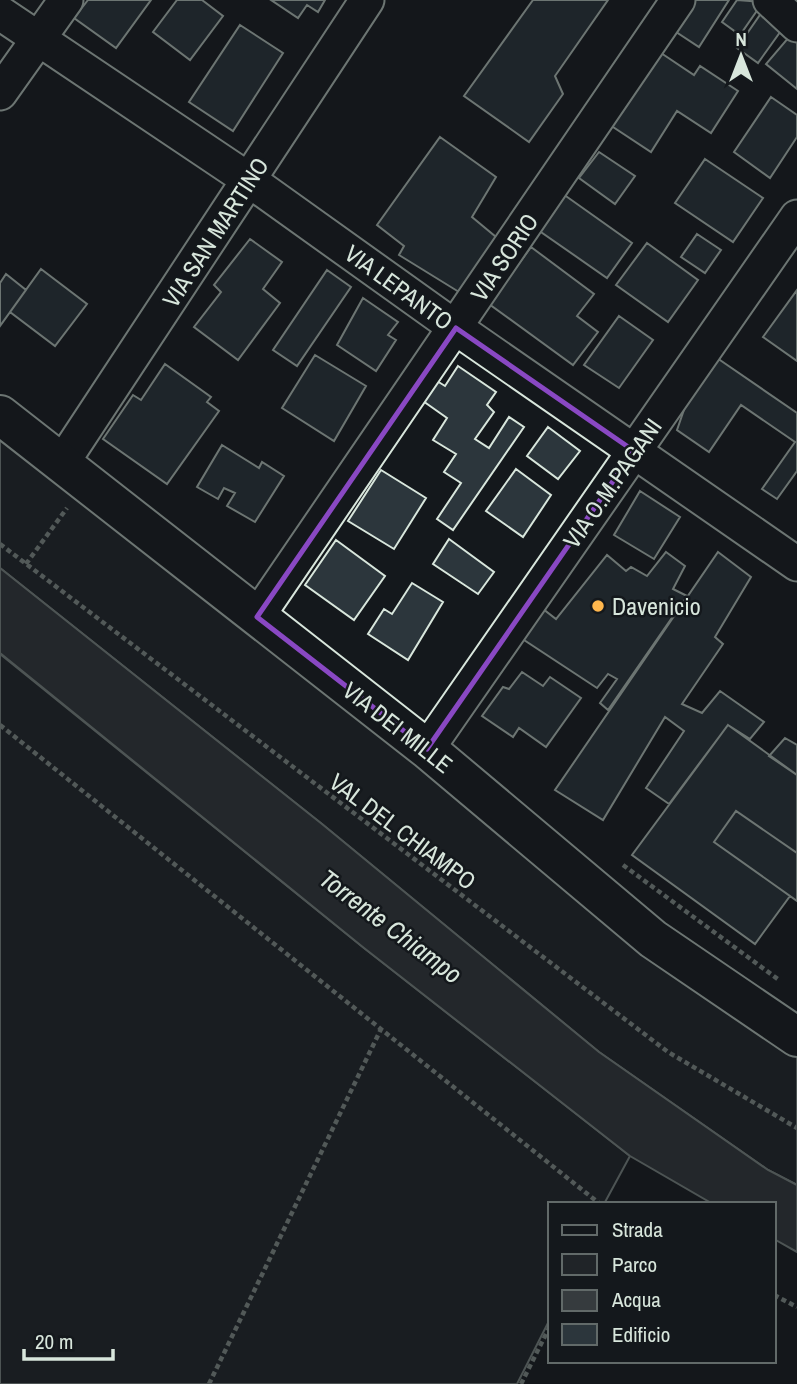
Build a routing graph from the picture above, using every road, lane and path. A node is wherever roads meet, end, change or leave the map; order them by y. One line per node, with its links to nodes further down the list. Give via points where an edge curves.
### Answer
1 (66, 0): 7 (street)
2 (367, 0): 9 (street, VIA SAN MARTINO)
3 (678, 0): 11 (street, VIA SORIO)
4 (770, 0): 6 (street)
5 (0, 13): 7 (street, VIA LEPANTO)
6 (797, 26)
7 (39, 38): 8 (street); 9 (street, VIA LEPANTO)
8 (0, 93)
9 (249, 180): 11 (street, VIA LEPANTO); 14 (street, VIA SAN MARTINO)
10 (797, 217): 13 (street, VIA O.M.PAGANI)
11 (456, 328): 13 (street, VIA LEPANTO); 19 (street, VIA SORIO)
12 (0, 415): 14 (main road, VIA DEI MILLE)
13 (634, 451): 18 (street, VIA LEPANTO); 21 (street, VIA O.M.PAGANI)
14 (62, 463): 19 (main road, VIA DEI MILLE)
15 (64, 513): 17 (path)
16 (0, 544): 17 (path, VAL DEL CHIAMPO)
17 (26, 564): 24 (path, VAL DEL CHIAMPO, via 668,1052)
18 (797, 564)
19 (257, 617): 21 (main road, VIA DEI MILLE)
20 (0, 725): 22 (path)
21 (428, 749): 23 (main road, VIA DEI MILLE, via 653,939)
22 (382, 1029): 25 (path); 29 (path)
23 (797, 1037)
24 (797, 1128)
25 (598, 1202)
26 (776, 1296): 27 (path)
27 (797, 1307)
28 (548, 1330): 30 (path)
29 (208, 1384)
30 (521, 1384)

